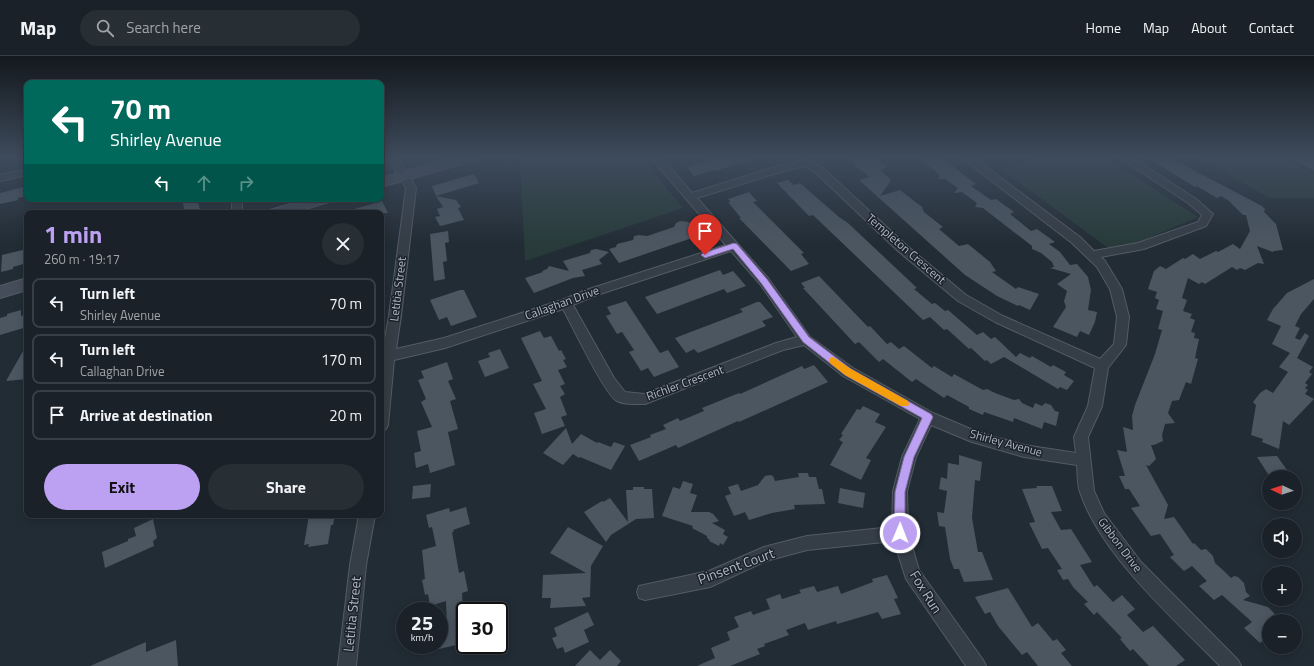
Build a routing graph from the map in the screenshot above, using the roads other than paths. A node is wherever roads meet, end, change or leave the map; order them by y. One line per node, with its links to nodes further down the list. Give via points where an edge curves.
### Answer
1 (410, 186): 16 (street, Letitia Street)
2 (681, 186): 7 (street, Shirley Avenue)
3 (723, 186): 7 (street, Templeton Crescent)
4 (837, 186): 17 (street, Templeton Crescent, via 902,248 962,298 999,319)
5 (1005, 186): 11 (street)
6 (1169, 186): 11 (street, via 1208,214 1202,224 1140,246)
7 (690, 197): 10 (street, Shirley Avenue)
8 (313, 202): 9 (street)
9 (285, 210)
10 (734, 246): 14 (street, Callaghan Drive); 15 (street, Shirley Avenue, via 764,281)
11 (1092, 255): 17 (street, via 1101,264 1116,289 1123,317 1120,345)
12 (24, 285): 13 (street)
13 (0, 292)
14 (566, 303): 15 (street, Richler Crescent, via 609,382 621,397 645,399 781,346); 16 (street, Callaghan Drive, via 445,343)
15 (806, 340): 19 (street, Shirley Avenue, via 848,372)
16 (388, 356): 18 (street, Letitia Street)
17 (1102, 366): 20 (street, Gibbon Drive, via 1095,406 1081,437)
18 (384, 395)
19 (928, 417): 20 (street, Shirley Avenue, via 977,438 1024,450); 22 (street, Fox Run, via 909,457 900,492)
20 (1083, 460): 26 (street, Gibbon Drive, via 1087,491 1098,517 1135,567)
21 (366, 518): 24 (street, Letitia Street)
22 (900, 533): 23 (street, Pinsent Court, via 807,543 764,554 710,579); 25 (street, Fox Run, via 912,574)
23 (645, 592)
24 (346, 666)
25 (977, 666)
26 (1232, 666)

